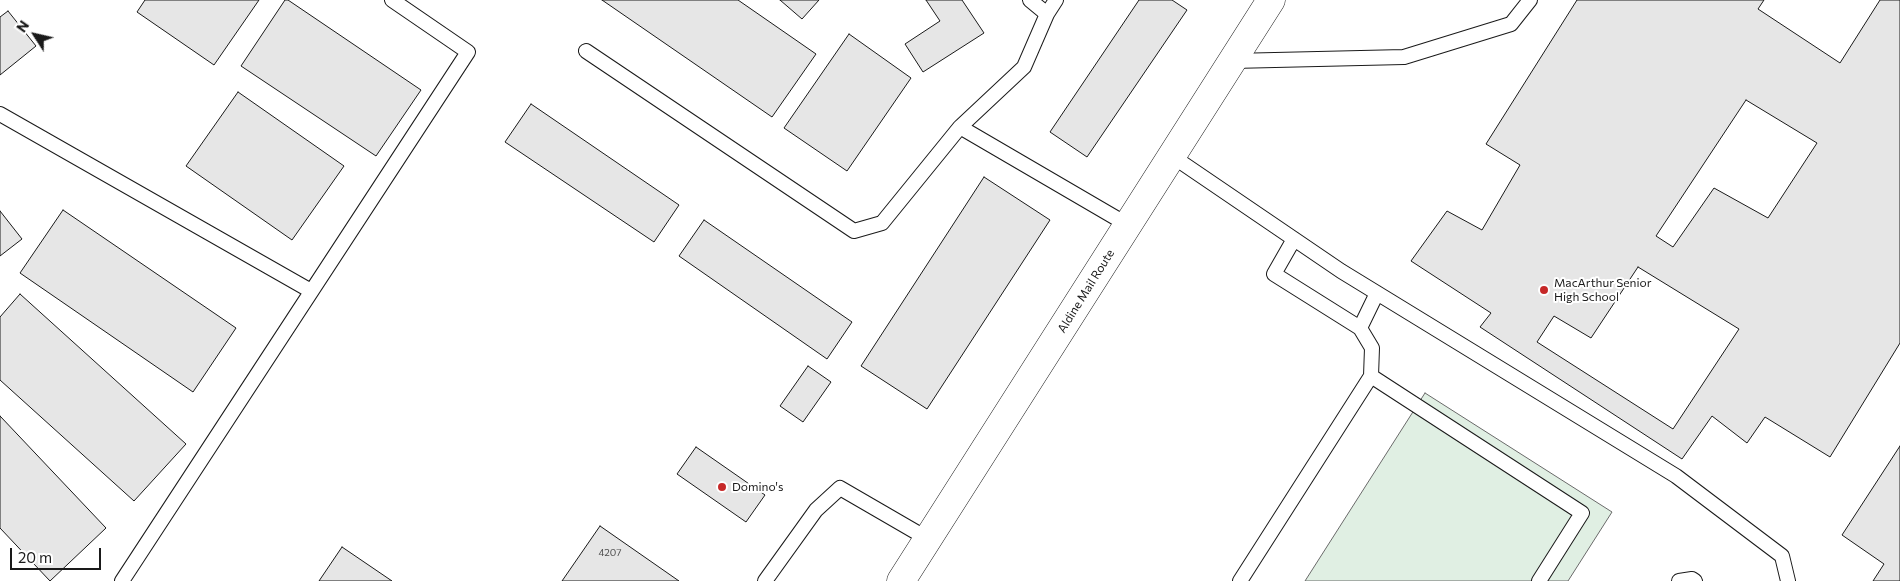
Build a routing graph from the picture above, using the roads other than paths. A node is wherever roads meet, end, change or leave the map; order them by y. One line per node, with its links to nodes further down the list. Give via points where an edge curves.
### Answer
1 (392, 0): 14 (lane, via 468,52)
2 (1030, 0): 6 (lane)
3 (1056, 0): 6 (lane)
4 (1271, 0): 8 (main road, Aldine Mail Route)
5 (1530, 0): 8 (lane, via 1512,24 1404,57)
6 (1047, 14): 10 (lane, via 1024,67)
7 (586, 51): 10 (lane, via 854,231 882,223)
8 (1232, 61): 11 (main road, Aldine Mail Route)
9 (0, 114): 14 (lane)
10 (960, 127): 12 (lane)
11 (1172, 156): 12 (main road, Aldine Mail Route); 13 (lane)
12 (1128, 226): 18 (main road, Aldine Mail Route)
13 (1294, 239): 15 (lane); 16 (lane, via 1274,274)
14 (311, 291): 19 (lane)
15 (1377, 293): 16 (lane); 26 (lane, via 1676,476 1782,556)
16 (1360, 328): 17 (lane, via 1372,348)
17 (1371, 376): 22 (lane); 23 (lane, via 1582,513)
18 (928, 539): 20 (lane, via 840,488 816,510); 21 (main road, Aldine Mail Route)
19 (122, 581)
20 (765, 581)
21 (901, 581)
22 (1240, 581)
23 (1539, 581)
24 (1679, 581): 25 (lane)
25 (1695, 581)
26 (1788, 581)

